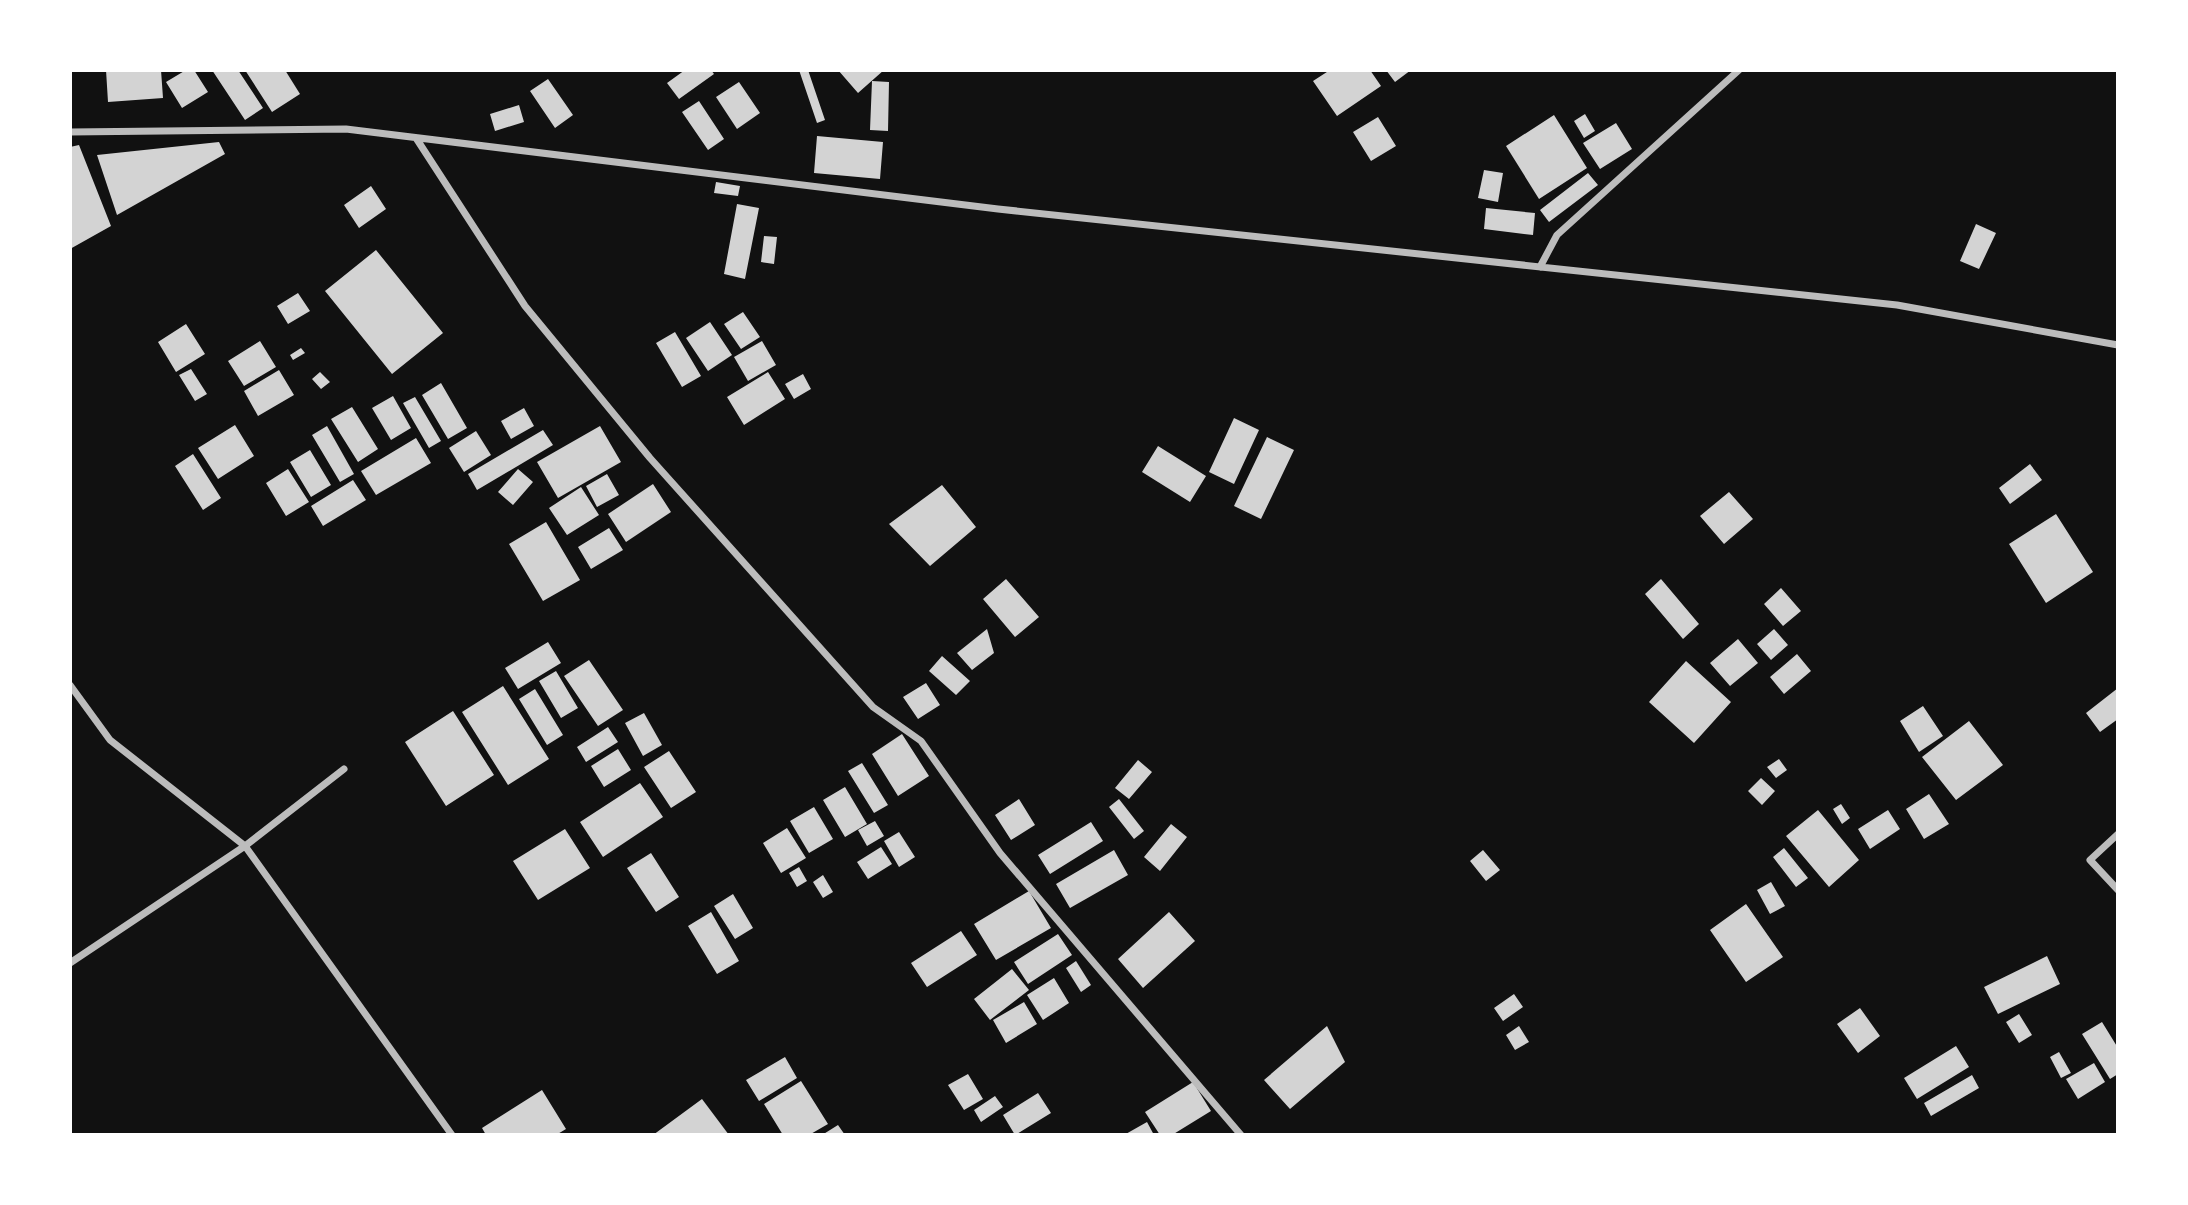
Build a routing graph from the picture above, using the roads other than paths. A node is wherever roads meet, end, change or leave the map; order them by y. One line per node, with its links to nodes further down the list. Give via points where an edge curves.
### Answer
1 (1739, 70): 4 (street, via 1558,235)
2 (70, 132): 3 (street, via 346,130)
3 (416, 138): 4 (street, via 998,209); 13 (street, via 525,306 650,458 873,707 921,741 1000,853)
4 (1540, 267): 5 (street, via 1897,305)
5 (2118, 345)
6 (70, 685): 9 (street, via 110,740)
7 (344, 769): 9 (street)
8 (2118, 834): 10 (street, via 2090,860)
9 (244, 846): 11 (street); 12 (street)
10 (2118, 890)
11 (70, 962)
12 (452, 1135)
13 (1241, 1135)

